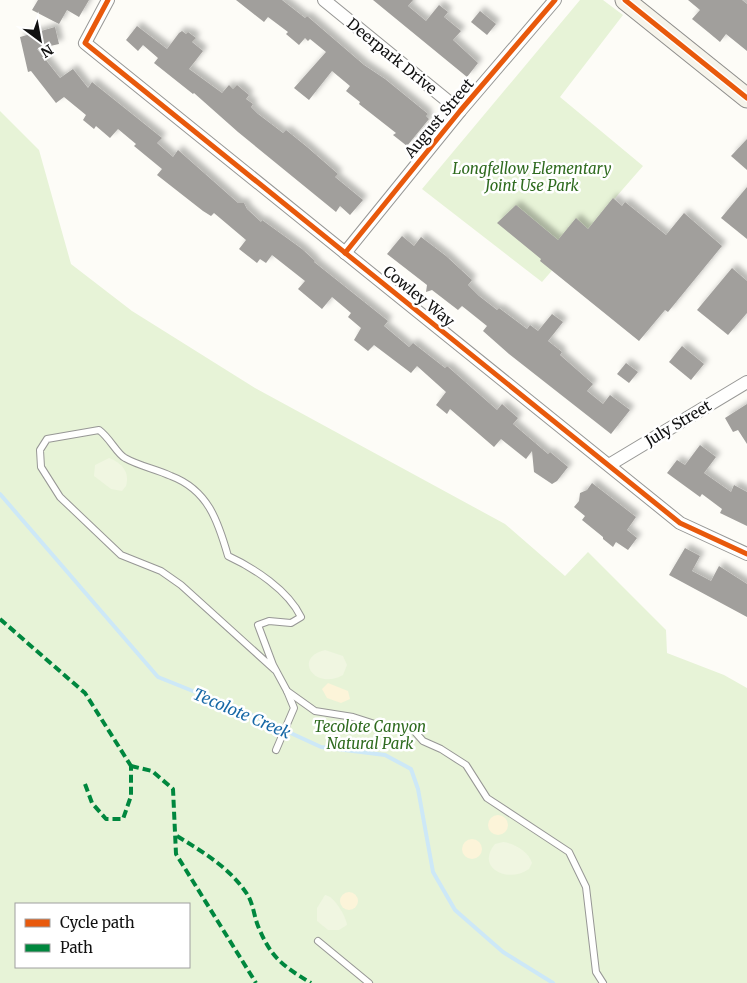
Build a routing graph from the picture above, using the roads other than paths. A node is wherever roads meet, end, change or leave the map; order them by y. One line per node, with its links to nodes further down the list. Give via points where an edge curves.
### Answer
1 (108, 0): 7 (street, Cowley Way, via 85,43)
2 (324, 0): 6 (street, Deerpark Drive)
3 (556, 0): 6 (street, August Street)
4 (625, 0): 5 (street)
5 (747, 98)
6 (460, 111): 7 (street, August Street)
7 (345, 253): 9 (street, Cowley Way)
8 (747, 382): 9 (street, July Street)
9 (609, 465): 10 (street, Cowley Way, via 680,523)
10 (747, 554)
11 (275, 670): 11 (lane, via 258,625 269,621 291,623 300,617 296,607 246,565 228,556 218,521 193,488 173,476 122,457 109,437 99,430 47,439 40,450 41,466 60,497 121,556 161,571 181,585); 12 (lane)
12 (287, 691): 13 (lane, via 294,708); 16 (lane, via 315,711 378,725 409,725 423,741 466,765 487,798 569,852 586,887 596,972)
13 (276, 750)
14 (318, 941): 15 (lane)
15 (369, 983)
16 (603, 983)

